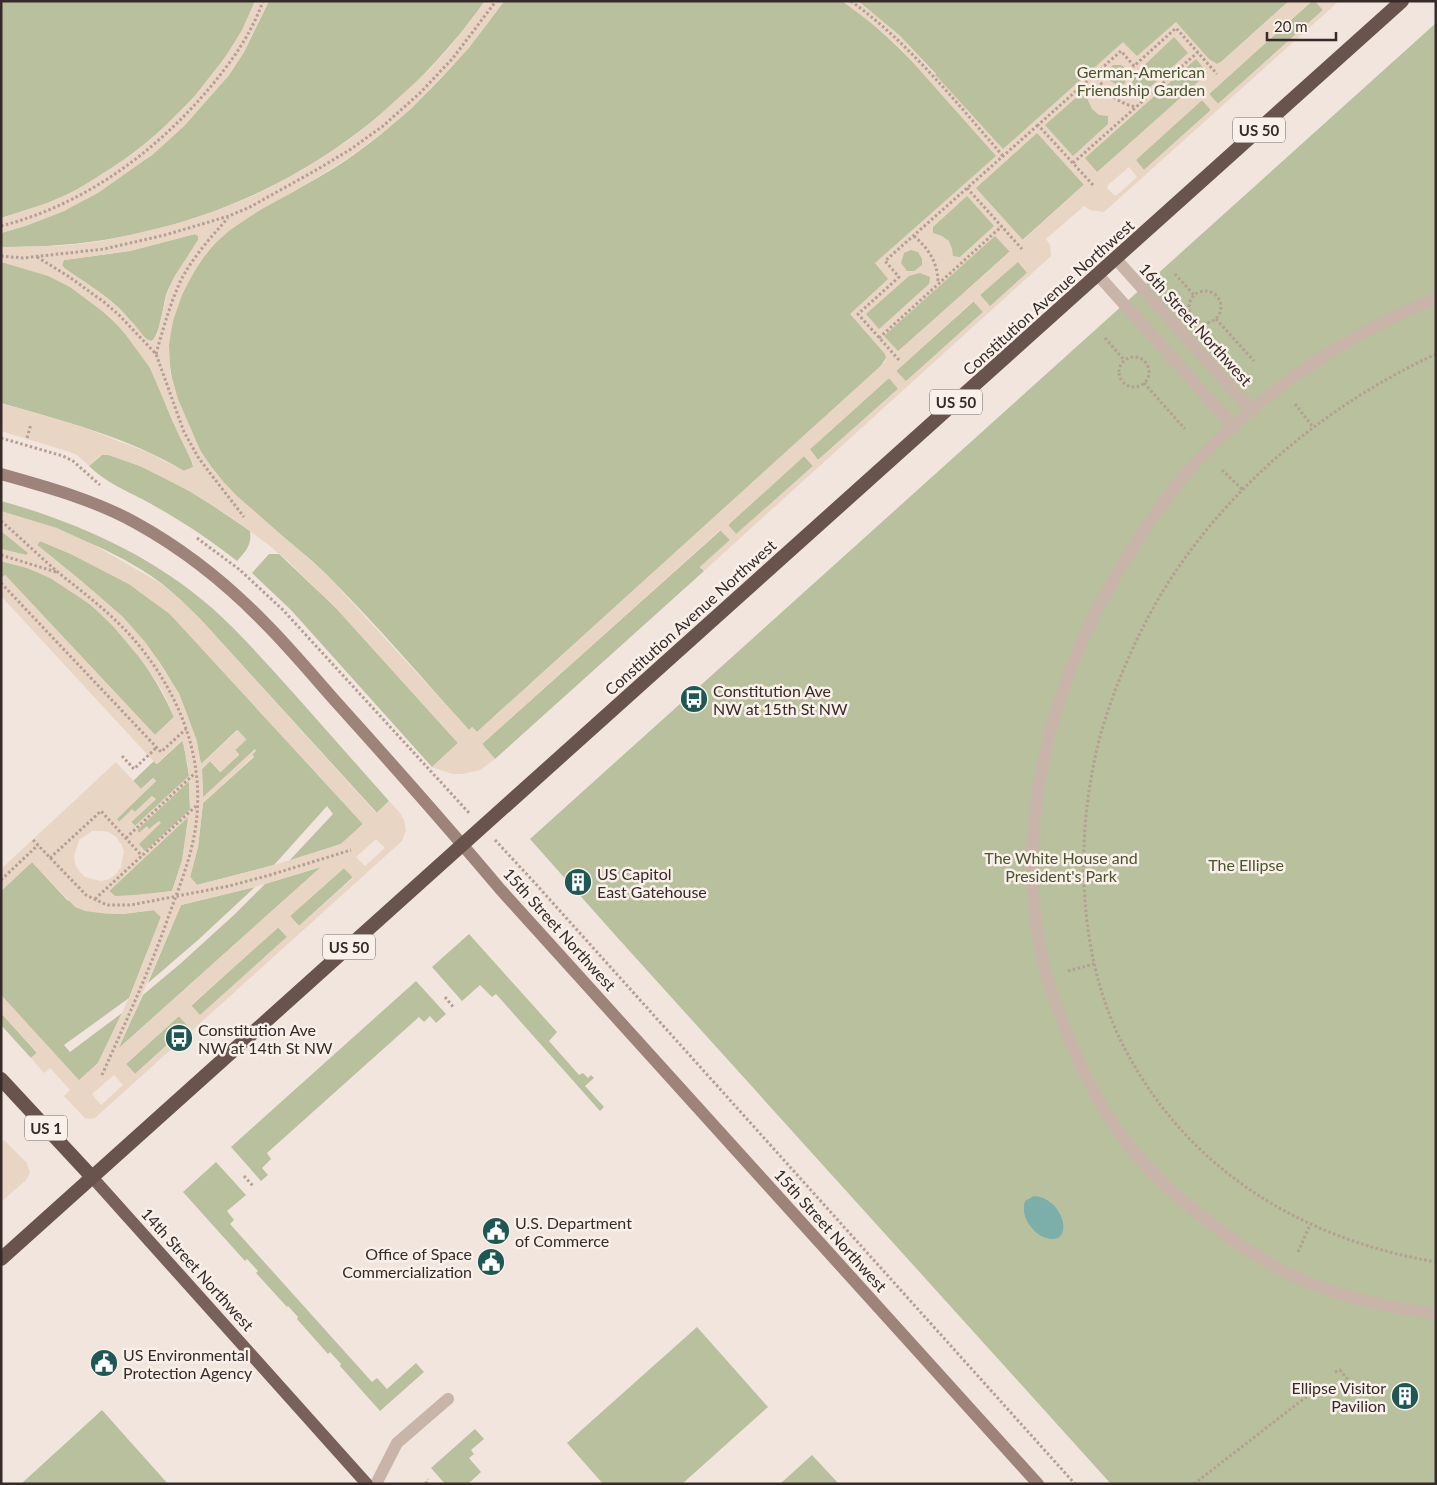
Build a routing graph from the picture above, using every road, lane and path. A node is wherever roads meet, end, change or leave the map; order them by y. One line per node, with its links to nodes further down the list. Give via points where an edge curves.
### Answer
1 (263, 1): 15 (path, via 228,66 180,121 148,150 91,190)
2 (496, 1): 14 (path, via 453,58 420,94 383,126 318,169)
3 (851, 1): 10 (path, via 918,59)
4 (1402, 1): 21 (highway, Constitution Avenue Northwest / US 50)
5 (1198, 52): 6 (path, via 1176,28 1134,66 1121,51); 7 (path); 8 (path)
6 (1095, 74): 8 (path, via 1112,96); 9 (path)
7 (1217, 74)
8 (1136, 107): 11 (path)
9 (1038, 125): 10 (path); 11 (path)
10 (1003, 156): 13 (path)
11 (1072, 163): 12 (path)
12 (1093, 186)
13 (967, 188): 16 (path); 17 (path)
14 (230, 216): 20 (path, via 104,249); 30 (path, via 197,254 182,279)
15 (1, 226)
16 (1002, 226): 18 (path); 24 (path)
17 (914, 236): 24 (path, via 933,258); 28 (path, via 885,261 899,277 858,314)
18 (1022, 249)
19 (1, 256): 20 (path)
20 (36, 256): 30 (path, via 104,302)
21 (1116, 259): 23 (highway, Constitution Avenue Northwest / US 50); 37 (lane, 16th Street Northwest)
22 (1175, 274): 25 (path)
23 (1098, 275): 39 (lane); 61 (highway, Constitution Avenue Northwest / US 50)
24 (938, 284): 28 (path)
25 (1194, 295): 27 (path, via 1189,305 1191,316 1206,323); 27 (path, via 1209,291 1217,296 1221,306)
26 (1436, 298): 37 (lane, via 1393,317 1329,353 1288,380)
27 (1216, 319): 34 (path)
28 (879, 338): 32 (path)
29 (1105, 338): 33 (path)
30 (156, 354): 46 (path, via 184,432)
31 (1436, 354): 40 (path, via 1369,389)
32 (899, 360)
33 (1124, 360): 35 (path, via 1118,371 1122,381 1130,387); 35 (path, via 1136,356 1145,360 1149,374)
34 (1254, 361)
35 (1144, 384): 41 (path)
36 (1295, 404): 40 (path)
37 (1252, 411): 39 (lane)
38 (31, 424): 42 (path)
39 (1234, 427): 82 (lane, via 1197,462 1137,540 1084,634 1064,685 1043,764 1033,836 1034,907 1045,969 1082,1070 1100,1105 1120,1135 1172,1192 1251,1252 1303,1280 1372,1303)
40 (1313, 427): 45 (path)
41 (1186, 429)
42 (27, 438)
43 (1222, 470): 45 (path)
44 (1, 474): 61 (main road, 15th Street Northwest, via 113,511 202,567 265,622)
45 (1243, 490): 69 (path, via 1196,544 1163,591 1130,657 1101,733 1088,804 1084,858 1086,914)
46 (244, 517)
47 (1, 521): 50 (path)
48 (1, 555): 50 (path)
49 (233, 564): 56 (path, via 283,610)
50 (59, 573): 52 (path, via 104,608 140,647 172,693)
51 (1, 584): 53 (path)
52 (187, 729): 53 (path, via 162,752); 55 (path)
53 (157, 747): 54 (path, via 134,769)
54 (122, 756)
55 (196, 773): 57 (path); 58 (path)
56 (438, 780)
57 (196, 806): 63 (path); 67 (path, via 195,831)
58 (126, 838): 63 (path); 64 (path, via 101,811)
59 (33, 840): 60 (path)
60 (38, 845): 64 (path); 65 (path)
61 (463, 845): 76 (highway, Constitution Avenue Northwest / US 50); 91 (main road, 15th Street Northwest)
62 (352, 850): 67 (path, via 270,875)
63 (142, 856): 68 (path)
64 (50, 858): 68 (path, via 86,895)
65 (1, 880)
66 (534, 882): 92 (path)
67 (176, 897): 68 (path, via 131,905 107,905); 73 (path)
68 (95, 899)
69 (1094, 964): 70 (path); 78 (path, via 1124,1048 1170,1117 1203,1152 1242,1185)
70 (1068, 971)
71 (445, 997): 72 (path)
72 (454, 1008)
73 (102, 1075)
74 (1, 1079): 76 (highway, 14th Street Northwest / US 1)
75 (244, 1176): 77 (path)
76 (92, 1177): 80 (highway, Constitution Avenue Northwest); 88 (main road, 14th Street Northwest)
77 (254, 1187)
78 (1310, 1225): 79 (path); 81 (path, via 1375,1249)
79 (1298, 1252)
80 (1, 1259)
81 (1436, 1262)
82 (1436, 1314)
83 (1335, 1372): 84 (path, via 1340,1370 1358,1387)
84 (1376, 1388)
85 (1315, 1390): 93 (path)
86 (448, 1399): 89 (lane, via 397,1443)
87 (428, 1479): 90 (path)
88 (366, 1484)
89 (376, 1484)
90 (426, 1484)
91 (1038, 1484)
92 (1075, 1484)
93 (1194, 1484)

